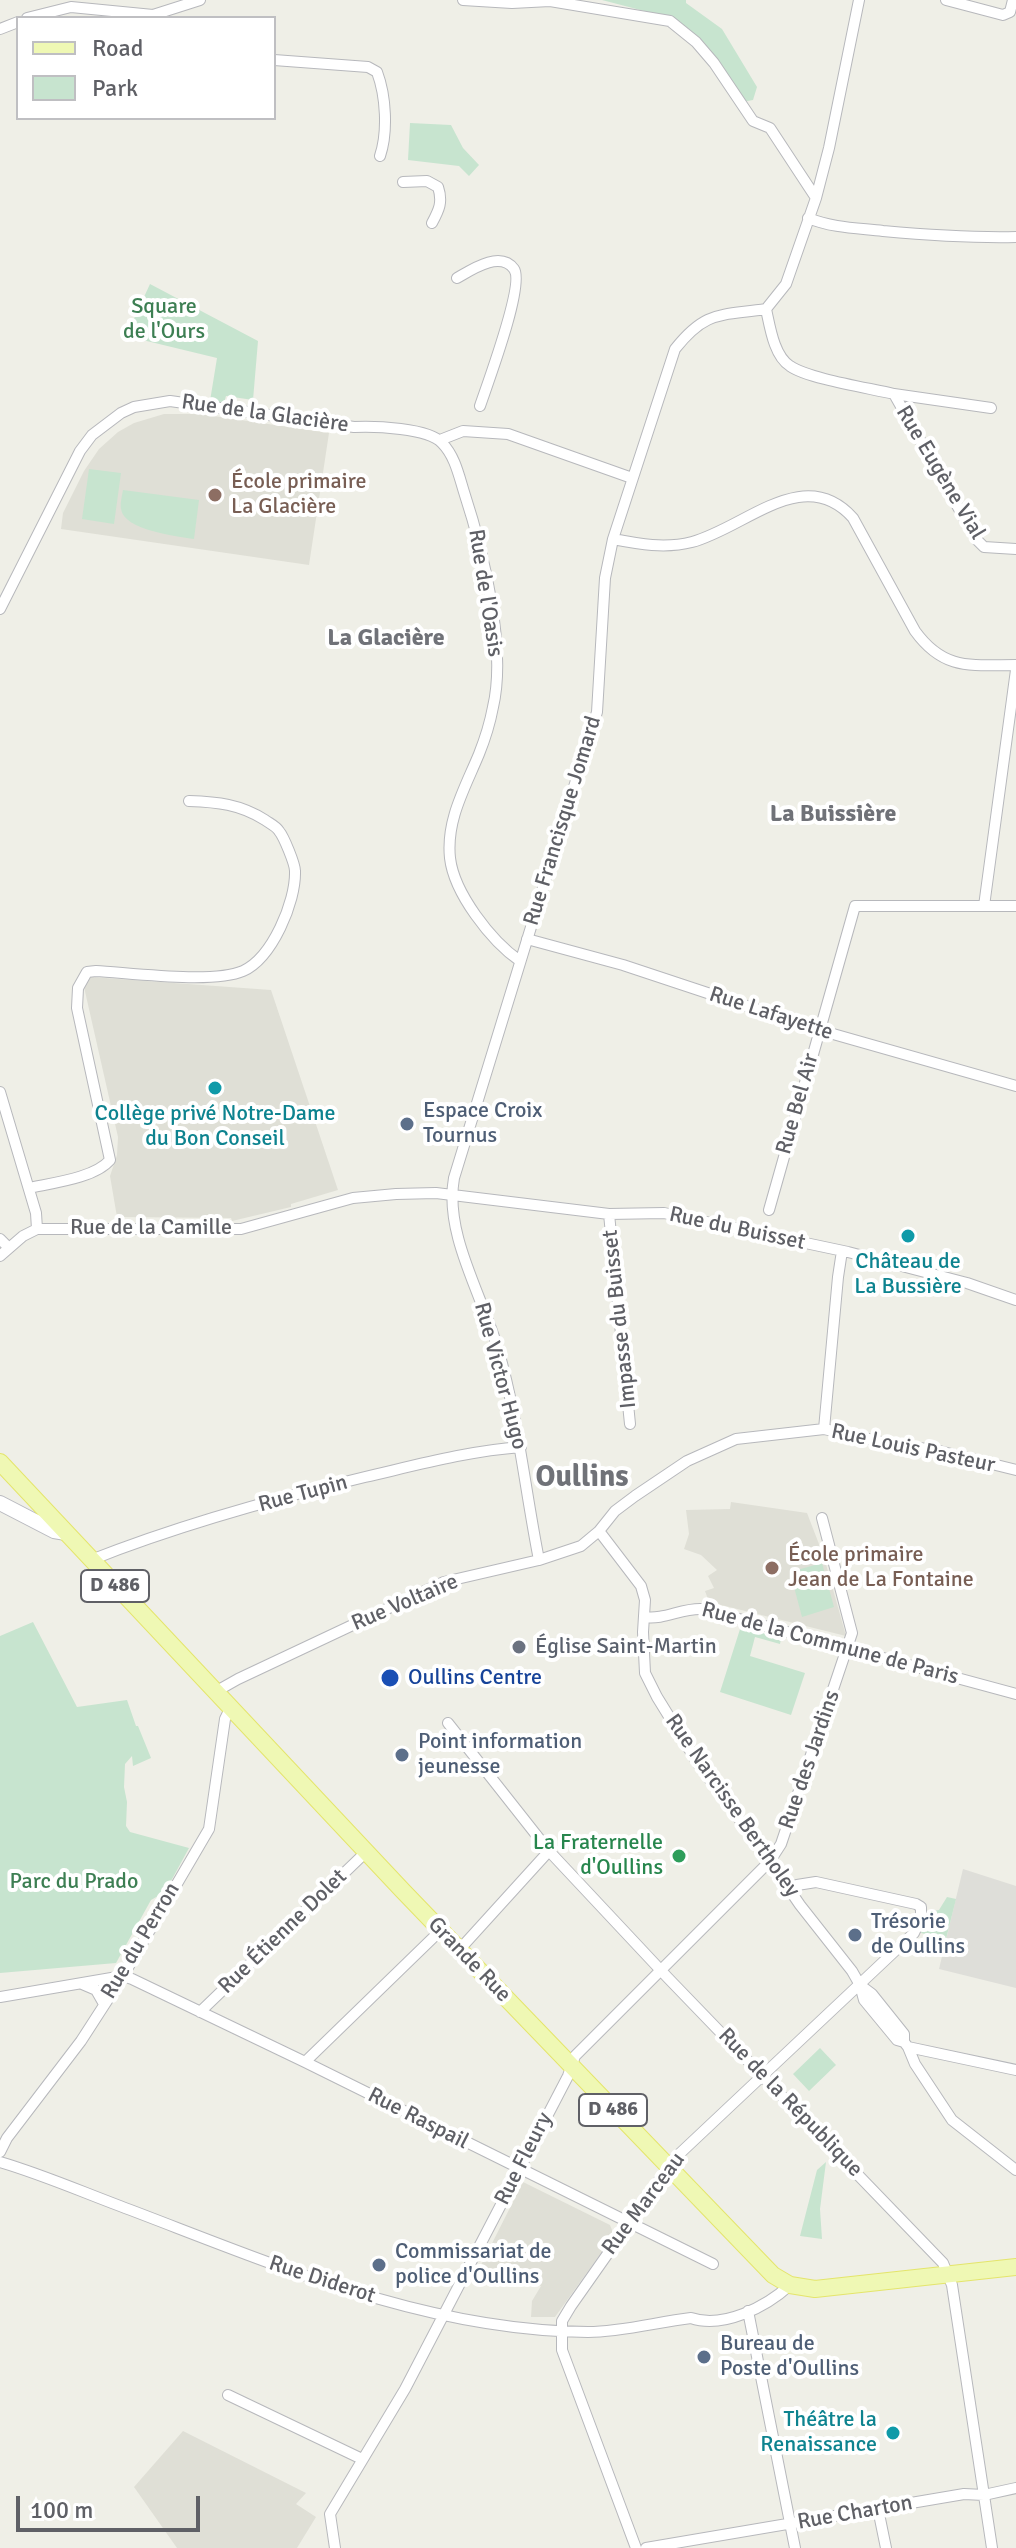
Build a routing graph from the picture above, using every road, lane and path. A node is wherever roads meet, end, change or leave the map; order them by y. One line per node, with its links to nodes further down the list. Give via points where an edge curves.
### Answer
1 (200, 0): 6 (street, via 153,15 71,7)
2 (463, 0): 10 (street, via 550,1 670,21 714,63 753,121 770,128)
3 (859, 0): 10 (street)
4 (946, 0): 5 (street, via 1003,15 1010,12)
5 (1013, 0)
6 (35, 16)
7 (276, 60): 8 (street, via 377,72 385,141)
8 (380, 156)
9 (403, 182): 12 (street, via 427,181 438,187 442,197)
10 (816, 198): 11 (street)
11 (808, 218): 13 (street, via 832,226 896,232); 15 (street, via 786,284)
12 (432, 223)
13 (1016, 237)
14 (457, 278): 17 (street, via 492,262 504,262 517,278)
15 (766, 309): 16 (street, Rue Eugène Vial, via 788,366); 20 (street, Rue Francisque Jomard, via 710,317 690,330 675,349)
16 (894, 394): 18 (street); 22 (street, Rue Eugène Vial, via 976,539 984,547)
17 (480, 406)
18 (991, 408)
19 (440, 440): 20 (street, Rue de la Glacière, via 463,431 508,434); 23 (street, Rue de la Glacière, via 170,401 134,407 100,428 80,451); 29 (street, Rue de l'Oasis, via 456,465 481,546 497,658 494,704 450,830 450,859 471,907)
20 (632, 478): 21 (street, Rue Francisque Jomard)
21 (613, 539): 24 (street, via 648,545 691,542 783,501 820,496 853,518 925,645 960,665); 28 (street, Rue Francisque Jomard, via 605,578 597,712)
22 (1016, 549)
23 (0, 609)
24 (1016, 668): 26 (street)
25 (189, 801): 33 (street, via 229,803 279,830 295,869 282,923 262,958 244,971 218,977 87,972 78,988 77,1008 110,1160 104,1168)
26 (984, 906): 27 (street); 30 (street, Rue Bel Air, via 855,906)
27 (1016, 906)
28 (527, 939): 29 (street, Rue Francisque Jomard); 30 (street, Rue Lafayette)
29 (520, 961): 34 (street, Rue Francisque Jomard)
30 (819, 1030): 31 (street, Rue Lafayette); 35 (street, Rue Bel Air)
31 (1016, 1086)
32 (0, 1092): 33 (street)
33 (29, 1186): 37 (street)
34 (451, 1194): 36 (street, Rue du Buisset); 37 (street, Rue de la Camille, via 353,1198 241,1229); 45 (street, Rue Victor Hugo, via 454,1223 498,1348)
35 (769, 1210)
36 (609, 1214): 40 (street, Rue du Buisset, via 664,1213); 43 (street, Impasse du Buisset)
37 (37, 1229): 39 (street, Rue de la Camille)
38 (0, 1239): 39 (street)
39 (9, 1248): 41 (street, Rue de la Camille)
40 (842, 1251): 42 (street, Rue du Buisset); 44 (street)
41 (0, 1256)
42 (1016, 1300)
43 (630, 1424)
44 (824, 1429): 47 (street, Rue Louis Pasteur); 50 (street, Rue Louis Pasteur, via 736,1439 695,1458 615,1511)
45 (521, 1447): 52 (street, Rue Tupin, via 491,1449 308,1491); 53 (street, Rue Victor Hugo)
46 (0, 1462): 51 (main road, Grande Rue / D 486)
47 (1016, 1470)
48 (0, 1503): 51 (street)
49 (822, 1518): 55 (street, Rue des Jardins, via 852,1633)
50 (599, 1531): 53 (street, Rue Voltaire, via 581,1546); 54 (street, Rue Narcisse Bertholey, via 641,1586)
51 (66, 1533): 52 (main road, Grande Rue / D 486)
52 (91, 1560): 56 (main road, Grande Rue / D 486)
53 (539, 1560): 56 (street, Rue Voltaire, via 444,1582)
54 (644, 1617): 55 (street, Rue de la Commune de Paris, via 659,1619 686,1608 702,1609); 62 (street, Rue Narcisse Bertholey, via 645,1673 657,1697)
55 (848, 1646): 57 (street, Rue de la Commune de Paris); 62 (street, Rue des Jardins, via 781,1844)
56 (215, 1692): 58 (main road, Grande Rue / D 486)
57 (1016, 1694)
58 (230, 1709): 61 (main road, Grande Rue / D 486); 67 (street, Rue du Perron, via 209,1829)
59 (448, 1723): 60 (street, Rue de la République)
60 (549, 1851): 65 (street); 66 (street, Rue de la République)
61 (366, 1852): 64 (main road, Grande Rue / D 486); 72 (street, Rue Étienne Dolet)
62 (770, 1861): 63 (street, Rue Narcisse Bertholey); 66 (street, Rue Fleury)
63 (790, 1889): 69 (street, Rue Narcisse Bertholey); 69 (street, Rue Marceau, via 816,1882 921,1907 914,1933)
64 (441, 1930): 65 (main road, Grande Rue / D 486); 74 (street)
65 (460, 1949): 75 (main road, Grande Rue / D 486)
66 (660, 1969): 75 (street, Rue Fleury, via 584,2045); 77 (street, Rue de la République)
67 (123, 1976): 68 (street); 71 (street, Rue du Perron); 72 (street, Rue Raspail)
68 (80, 1984): 70 (street); 71 (street, via 96,1990)
69 (860, 1985): 73 (street, Rue Narcisse Bertholey, via 904,2034); 77 (street, Rue Marceau)
70 (0, 1997)
71 (104, 2004): 78 (street, Rue du Perron)
72 (200, 2012): 74 (street, Rue Raspail)
73 (906, 2044): 76 (street); 82 (street, Rue Narcisse Bertholey, via 952,2120)
74 (305, 2062): 81 (street, Rue Raspail)
75 (571, 2066): 80 (main road, Grande Rue / D 486); 81 (street, Rue Fleury)
76 (1016, 2070)
77 (762, 2074): 80 (street, Rue Marceau); 86 (street, Rue de la République, via 938,2257)
78 (0, 2152)
79 (0, 2162): 89 (street, Rue Diderot, via 312,2278)
80 (667, 2167): 83 (street, Rue Marceau); 87 (main road, Grande Rue / D 486, via 773,2275)
81 (519, 2169): 83 (street, Rue Raspail); 89 (street, Rue Fleury)
82 (1016, 2170)
83 (628, 2224): 84 (street, Rue Raspail); 90 (street, Rue Marceau, via 571,2306)
84 (713, 2264)
85 (1016, 2267): 86 (main road)
86 (948, 2274): 87 (main road, via 815,2289); 94 (street, Rue de la République)
87 (790, 2285): 88 (street, Rue Diderot)
88 (748, 2311): 90 (street, Rue Diderot, via 703,2322 691,2318 592,2332); 96 (street)
89 (443, 2317): 90 (street, Rue Diderot); 92 (street, Rue Fleury)
90 (562, 2331): 98 (street, via 562,2350)
91 (228, 2395): 92 (street)
92 (362, 2459): 97 (street, Rue Fleury, via 330,2514)
93 (1016, 2488): 94 (street, Rue Charton)
94 (984, 2495): 95 (street, Rue Charton); 102 (street, Rue de la République)
95 (878, 2509): 96 (street, Rue Charton); 101 (street)
96 (790, 2523): 99 (street, Rue Charton); 100 (street)
97 (335, 2548)
98 (636, 2548)
99 (646, 2548)
100 (795, 2548)
101 (886, 2548)
102 (992, 2548)

